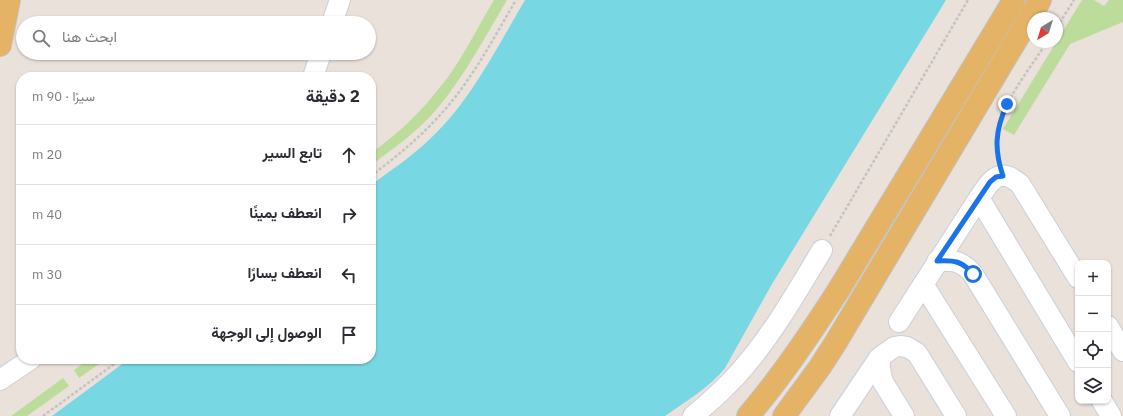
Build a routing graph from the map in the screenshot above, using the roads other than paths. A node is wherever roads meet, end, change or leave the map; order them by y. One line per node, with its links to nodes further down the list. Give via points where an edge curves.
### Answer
1 (9, 0): 6 (main road)
2 (340, 0): 5 (street)
3 (1014, 0): 24 (main road, via 810,334)
4 (1040, 0): 25 (main road, via 836,342)
5 (334, 16)
6 (0, 45)
7 (319, 60): 8 (street)
8 (315, 72)
9 (979, 198): 11 (street); 12 (street, via 992,179 1003,176 1020,184); 17 (street)
10 (822, 250): 23 (street, via 748,362 716,397)
11 (937, 261): 13 (street); 31 (street, via 962,263 973,274)
12 (1075, 273)
13 (923, 284): 14 (street); 30 (street)
14 (899, 322)
15 (1111, 331): 16 (street)
16 (1123, 351)
17 (1075, 357)
18 (879, 358): 21 (street, via 881,376); 26 (street); 29 (street, via 894,347 912,349)
19 (24, 364): 20 (street)
20 (0, 380)
21 (889, 391): 27 (street, via 874,394 862,402); 28 (street)
22 (1104, 404): 32 (street)
23 (693, 416)
24 (748, 416)
25 (784, 416)
26 (840, 416)
27 (852, 416)
28 (904, 416)
29 (956, 416)
30 (1006, 416)
31 (1060, 416)
32 (1111, 416)

